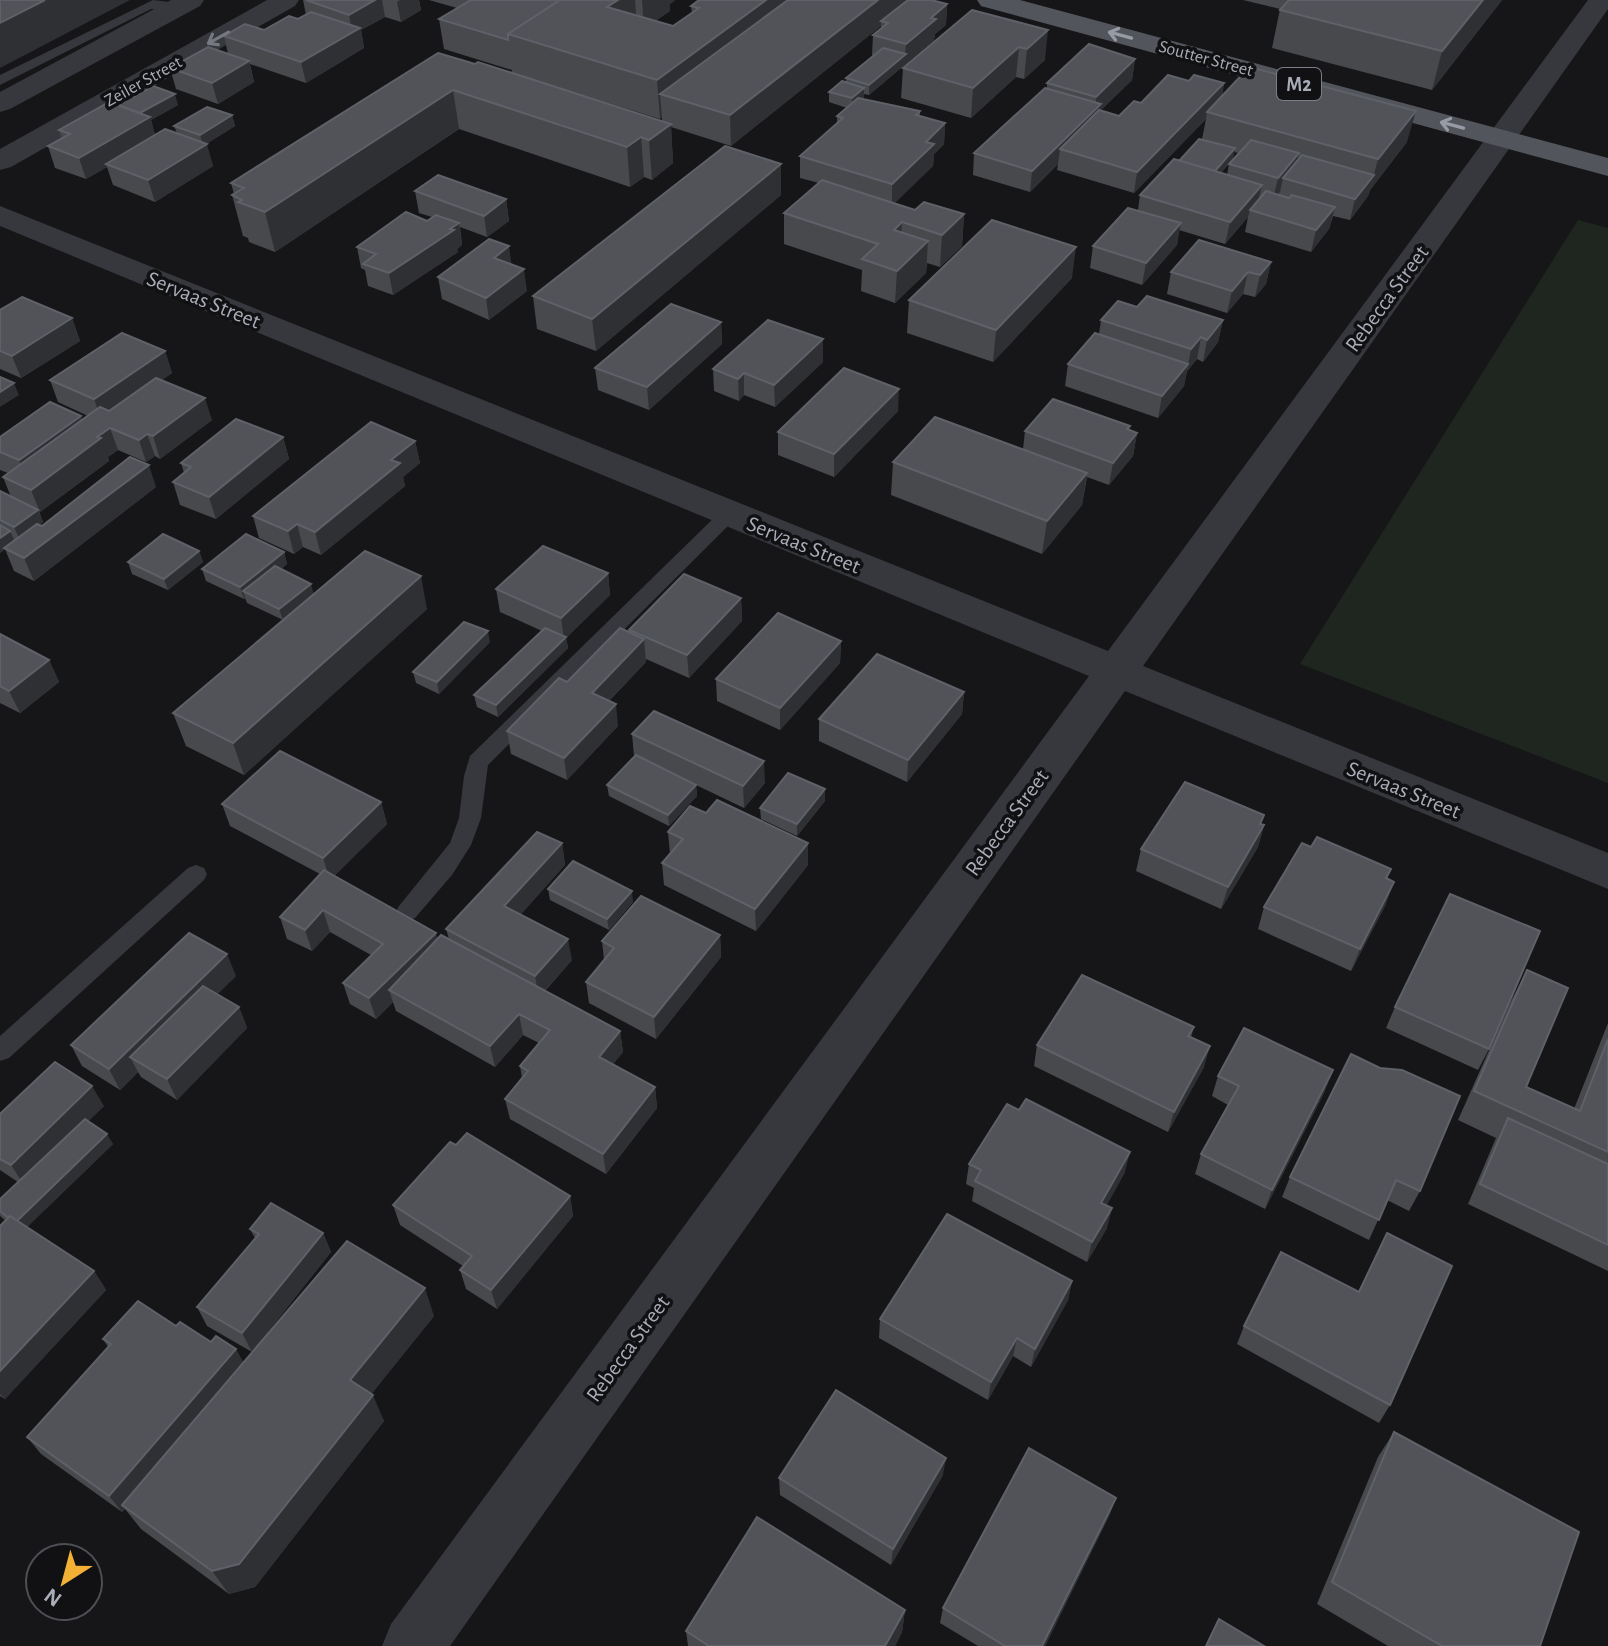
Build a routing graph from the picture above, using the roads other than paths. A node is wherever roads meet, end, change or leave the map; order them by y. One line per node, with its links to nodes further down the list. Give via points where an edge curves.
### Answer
1 (286, 0): 9 (street, Zeiler Street, one-way to 9)
2 (990, 0): 8 (main road, Soutter Street / M2, one-way to 2)
3 (1601, 0): 8 (street, Rebecca Street)
4 (184, 4): 5 (street)
5 (73, 54): 6 (lane); 7 (street)
6 (0, 81)
7 (0, 103)
8 (1502, 138): 10 (main road, Soutter Street / M2); 13 (street, Rebecca Street)
9 (0, 161)
10 (1608, 167)
11 (0, 215): 12 (street, Servaas Street)
12 (729, 514): 13 (street, Servaas Street); 16 (lane, via 478,762 465,836)
13 (1114, 672): 14 (street, Servaas Street); 18 (street, Rebecca Street)
14 (1608, 872)
15 (196, 874): 17 (lane)
16 (407, 912)
17 (0, 1051)
18 (413, 1646)

